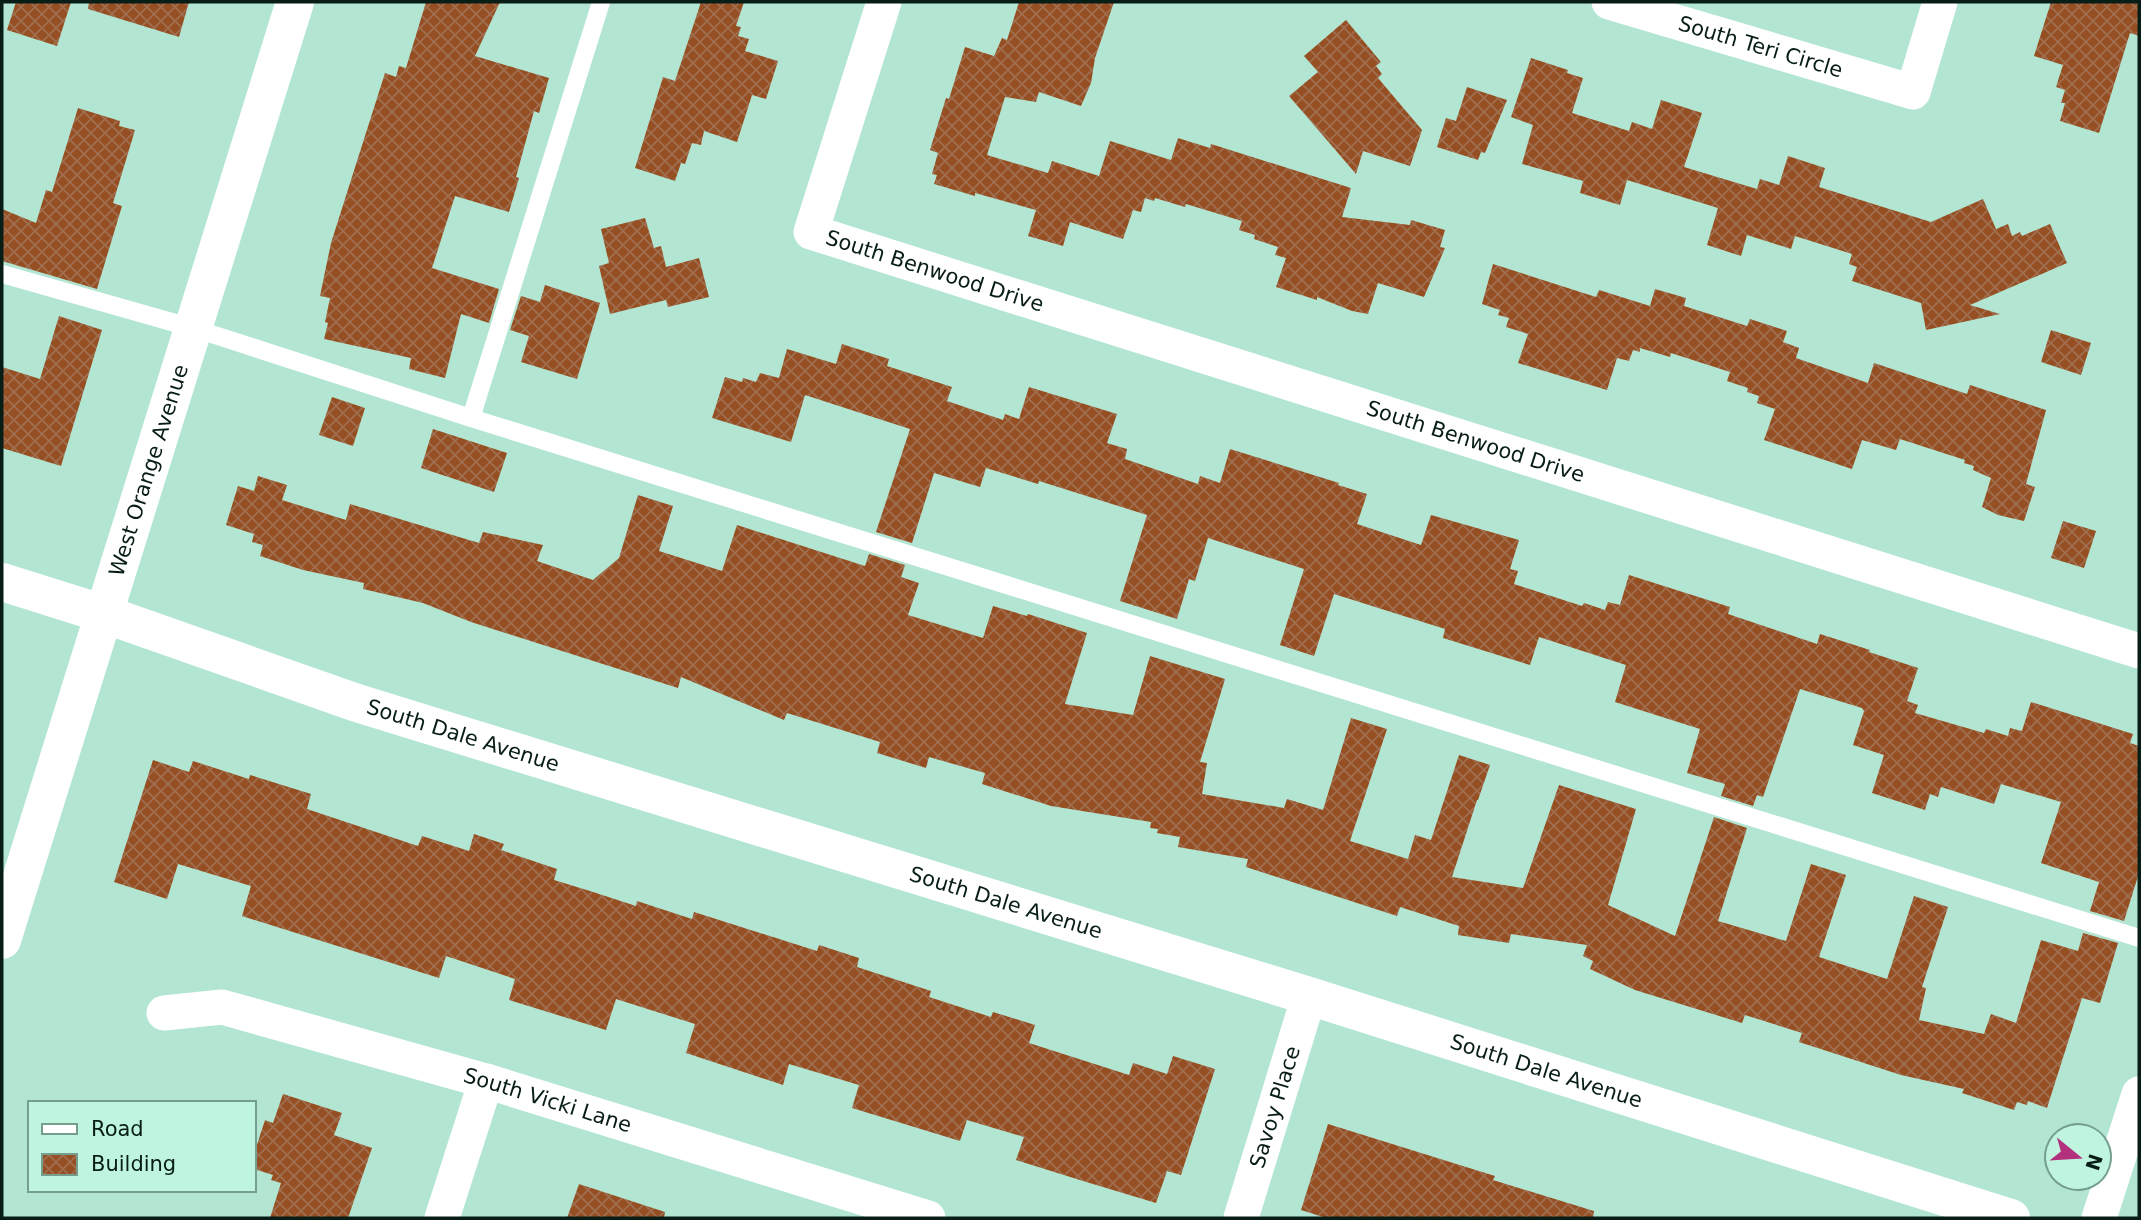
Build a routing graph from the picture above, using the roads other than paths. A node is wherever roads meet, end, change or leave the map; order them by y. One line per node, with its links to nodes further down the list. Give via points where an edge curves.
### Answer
1 (295, 2): 7 (street, West Orange Avenue)
2 (601, 2): 8 (lane)
3 (884, 2): 11 (street, South Benwood Drive, via 811,232)
4 (1609, 2): 5 (street, South Teri Circle, via 1913,92)
5 (1941, 2)
6 (2, 274): 7 (lane)
7 (193, 328): 8 (lane); 10 (street, West Orange Avenue)
8 (471, 418): 12 (lane)
9 (2, 582): 10 (street, South Dale Avenue)
10 (104, 614): 13 (street, West Orange Avenue); 14 (street, South Dale Avenue, via 357,703)
11 (2139, 651)
12 (2139, 938)
13 (2, 940)
14 (1309, 996): 20 (street, Savoy Place); 21 (street, South Dale Avenue)
15 (164, 1013): 16 (street, South Vicki Lane, via 222,1007)
16 (486, 1081): 18 (street, South Vicki Lane); 19 (street)
17 (2139, 1094): 22 (street)
18 (917, 1217)
19 (442, 1218)
20 (1241, 1218)
21 (2011, 1218)
22 (2099, 1218)

